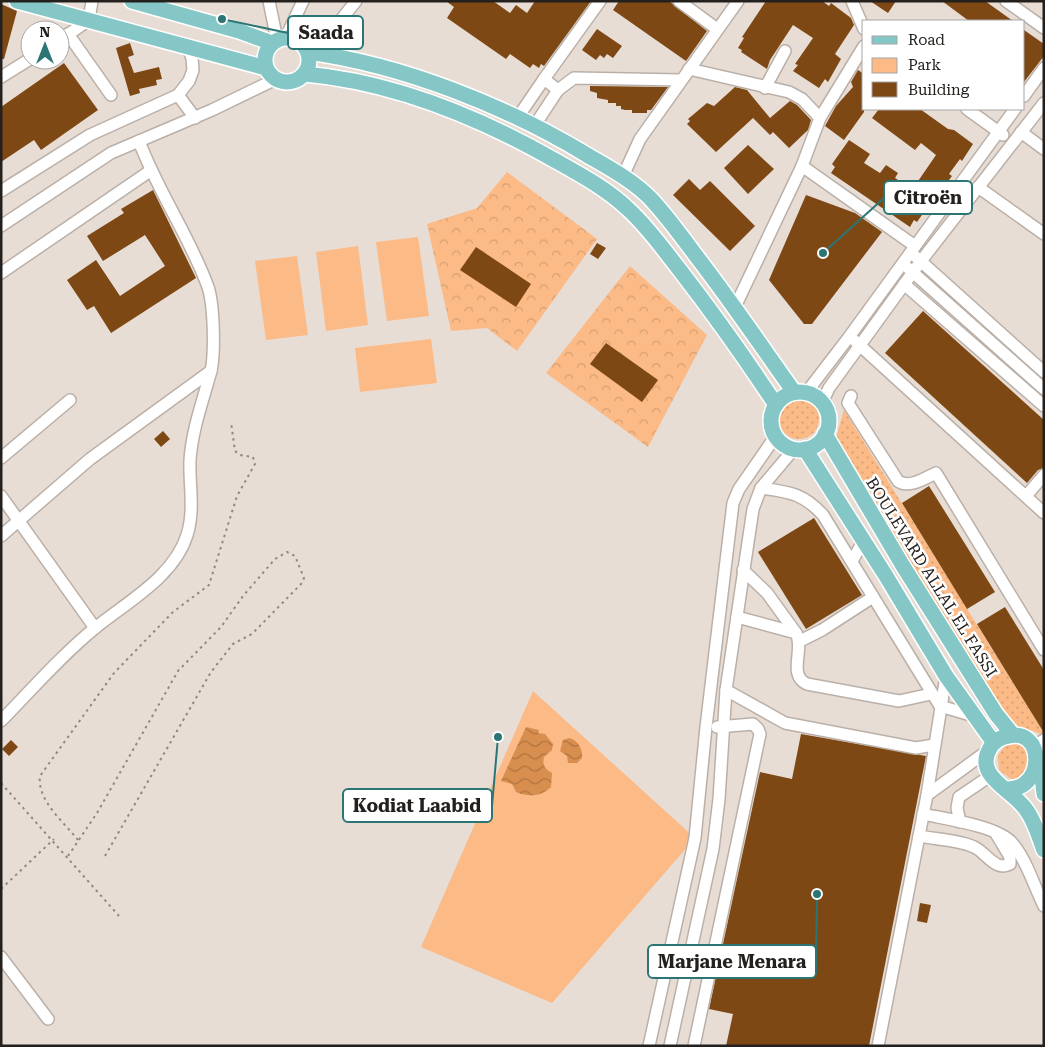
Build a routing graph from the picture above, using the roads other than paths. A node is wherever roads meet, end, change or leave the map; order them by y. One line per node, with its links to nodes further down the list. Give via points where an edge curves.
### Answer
1 (17, 1): 12 (main road)
2 (92, 1): 12 (street)
3 (132, 1): 17 (main road)
4 (269, 1): 17 (street)
5 (303, 1): 17 (street)
6 (356, 1): 20 (street, via 333,30)
7 (600, 1): 29 (street)
8 (679, 1): 15 (street)
9 (738, 1): 15 (street)
10 (852, 1): 13 (street)
11 (1006, 1): 14 (street)
12 (89, 20): 16 (street); 19 (main road)
13 (862, 24)
14 (1044, 28)
15 (718, 29): 25 (street)
16 (70, 33)
17 (278, 40): 20 (main road, via 300,41); 26 (main road, via 265,55)
18 (70, 44): 33 (street)
19 (188, 46): 26 (main road); 34 (street, via 193,70)
20 (307, 49): 27 (main road, via 310,63); 39 (main road, via 365,62 485,102)
21 (862, 49): 41 (street)
22 (785, 51): 31 (street)
23 (20, 65): 28 (street)
24 (1044, 68): 35 (street)
25 (689, 69): 30 (street); 31 (street)
26 (271, 74): 27 (main road, via 282,82 295,81); 40 (street)
27 (305, 74): 71 (main road, via 346,79 389,90 475,119 513,136 610,193 661,246)
28 (1, 77)
29 (544, 79): 32 (street); 39 (street)
30 (681, 80): 32 (street, via 574,78); 50 (street, via 640,139)
31 (765, 88): 41 (street, via 788,92 802,99)
32 (558, 90): 42 (street)
33 (111, 95)
34 (178, 95): 40 (street); 52 (street, via 90,135)
35 (1025, 95)
36 (1044, 103): 44 (street)
37 (968, 110): 43 (street)
38 (1014, 110): 43 (street)
39 (518, 117): 42 (main road)
40 (195, 118): 45 (street)
41 (820, 118): 48 (street)
42 (535, 125): 50 (main road)
43 (999, 131): 46 (street); 55 (street)
44 (1021, 132): 46 (street); 47 (street)
45 (139, 141): 49 (street); 53 (street, via 111,153)
46 (1012, 143): 51 (street)
47 (1044, 149)
48 (802, 166): 55 (street); 61 (street)
49 (150, 171): 59 (street); 64 (street, via 208,289 215,356)
50 (623, 176): 61 (main road, via 665,214)
51 (978, 187): 54 (street); 56 (street)
52 (1, 191)
53 (1, 226)
54 (1044, 234)
55 (913, 249): 56 (street); 57 (street)
56 (921, 261): 58 (street); 65 (street)
57 (904, 263): 58 (street); 62 (street)
58 (913, 272): 60 (street); 66 (street)
59 (1, 273)
60 (904, 284): 63 (street); 72 (street)
61 (735, 307): 67 (main road)
62 (850, 337): 63 (street); 67 (street)
63 (860, 344): 70 (street); 80 (street)
64 (211, 372): 82 (street, via 90,459); 89 (street, via 190,459 191,515 187,536 171,564 153,583)
65 (1044, 372)
66 (1044, 390)
67 (800, 392): 70 (main road); 71 (main road, via 781,399)
68 (851, 396): 91 (street, via 848,403 898,481 909,485 936,473)
69 (70, 400): 76 (street)
70 (822, 403): 73 (main road, via 828,418)
71 (776, 405): 74 (main road, via 771,421)
72 (1044, 406)
73 (825, 434): 75 (main road, via 813,446); 100 (main road, BOULEVARD ALLAL EL FASSI, via 985,698)
74 (775, 436): 75 (main road, via 780,442); 99 (street, via 733,503)
75 (799, 449): 78 (street); 84 (main road)
76 (1, 458)
77 (1044, 475): 80 (street)
78 (761, 488): 85 (street, via 800,495 811,502 823,514); 86 (street, via 752,509)
79 (1, 496): 82 (street)
80 (1026, 496): 81 (street)
81 (1044, 513)
82 (20, 520): 83 (street); 89 (street)
83 (1, 536)
84 (864, 540): 85 (street); 92 (main road)
85 (852, 561): 87 (street)
86 (743, 570): 88 (street); 90 (street, via 767,593)
87 (872, 597): 90 (street, via 822,630); 94 (street)
88 (737, 617): 90 (street); 93 (street)
89 (95, 628): 97 (street)
90 (798, 637): 94 (street, via 797,674 801,682 899,701)
91 (1044, 650)
92 (946, 676): 95 (street); 96 (main road)
93 (726, 690): 98 (street); 101 (street, via 785,723 916,748)
94 (931, 694): 95 (street)
95 (940, 706): 96 (street); 101 (street)
96 (974, 716): 102 (main road)
97 (1, 721)
98 (723, 726): 99 (street); 117 (street, via 712,850); 118 (street, via 753,724 760,734)
99 (706, 727): 116 (street, via 695,838)
100 (1013, 735): 102 (main road, via 1003,737); 103 (main road, via 1029,739)
101 (934, 745): 107 (street)
102 (992, 746): 104 (main road, via 986,768); 107 (street)
103 (1041, 752): 105 (main road, via 1036,777 1029,785); 106 (main road)
104 (990, 776): 105 (main road); 109 (street, via 959,797)
105 (1008, 789): 112 (main road, via 1027,811)
106 (1044, 794)
107 (927, 795): 108 (street)
108 (923, 814): 109 (street); 111 (street)
109 (960, 822): 110 (street)
110 (995, 832): 111 (street, via 1010,857 1010,864 1004,867 998,866 973,846); 113 (street, via 1012,842)
111 (919, 836): 119 (street)
112 (1044, 850)
113 (1044, 906)
114 (1, 957): 115 (street)
115 (48, 1018)
116 (649, 1046)
117 (670, 1046)
118 (694, 1046)
119 (878, 1046)

